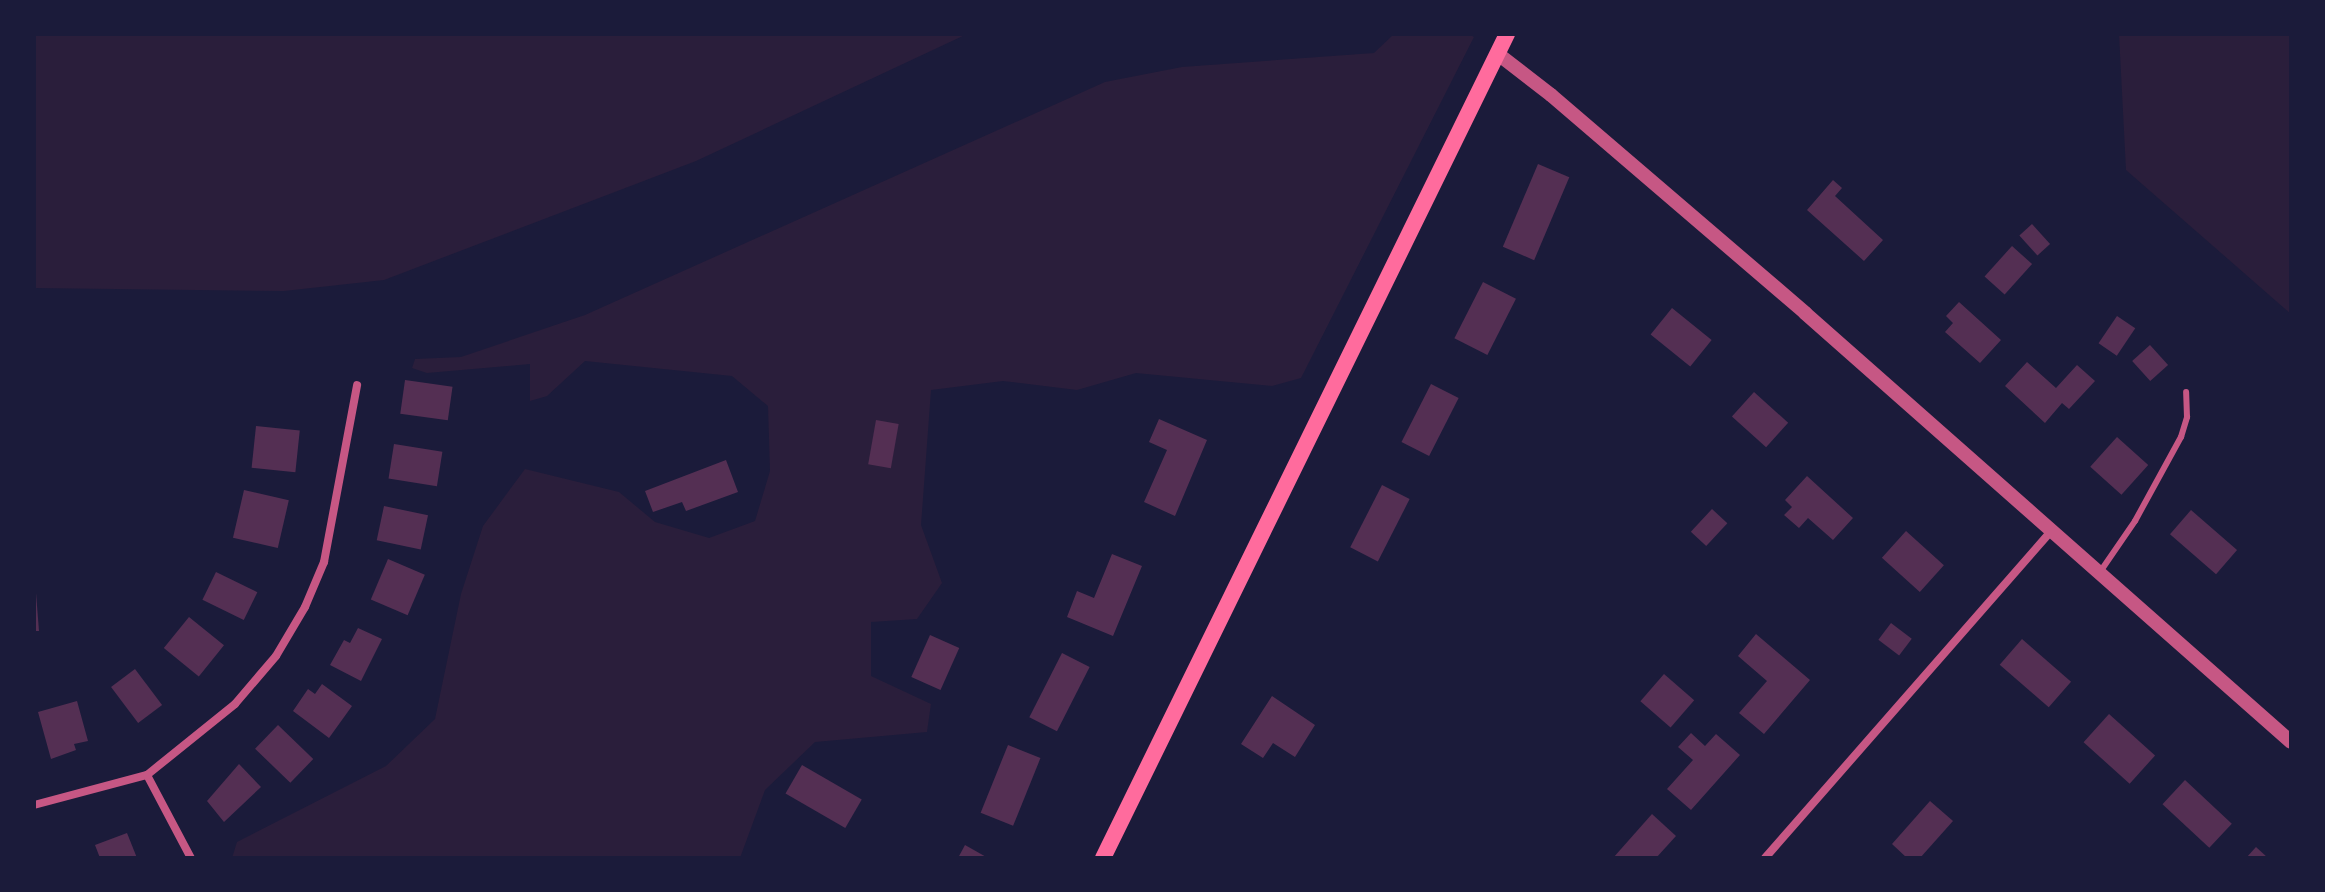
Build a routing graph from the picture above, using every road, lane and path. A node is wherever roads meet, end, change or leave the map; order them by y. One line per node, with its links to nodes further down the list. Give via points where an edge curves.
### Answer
1 (1507, 34): 2 (main road)
2 (1498, 54): 5 (street); 11 (main road)
3 (357, 385): 8 (street, via 324,562 305,607 276,656 235,704)
4 (2186, 392): 6 (lane, via 2181,437)
5 (2052, 530): 6 (street); 12 (street)
6 (2100, 572): 7 (street)
7 (2291, 742)
8 (147, 775): 9 (street); 10 (street)
9 (34, 805)
10 (191, 858)
11 (1103, 858)
12 (1765, 858)

